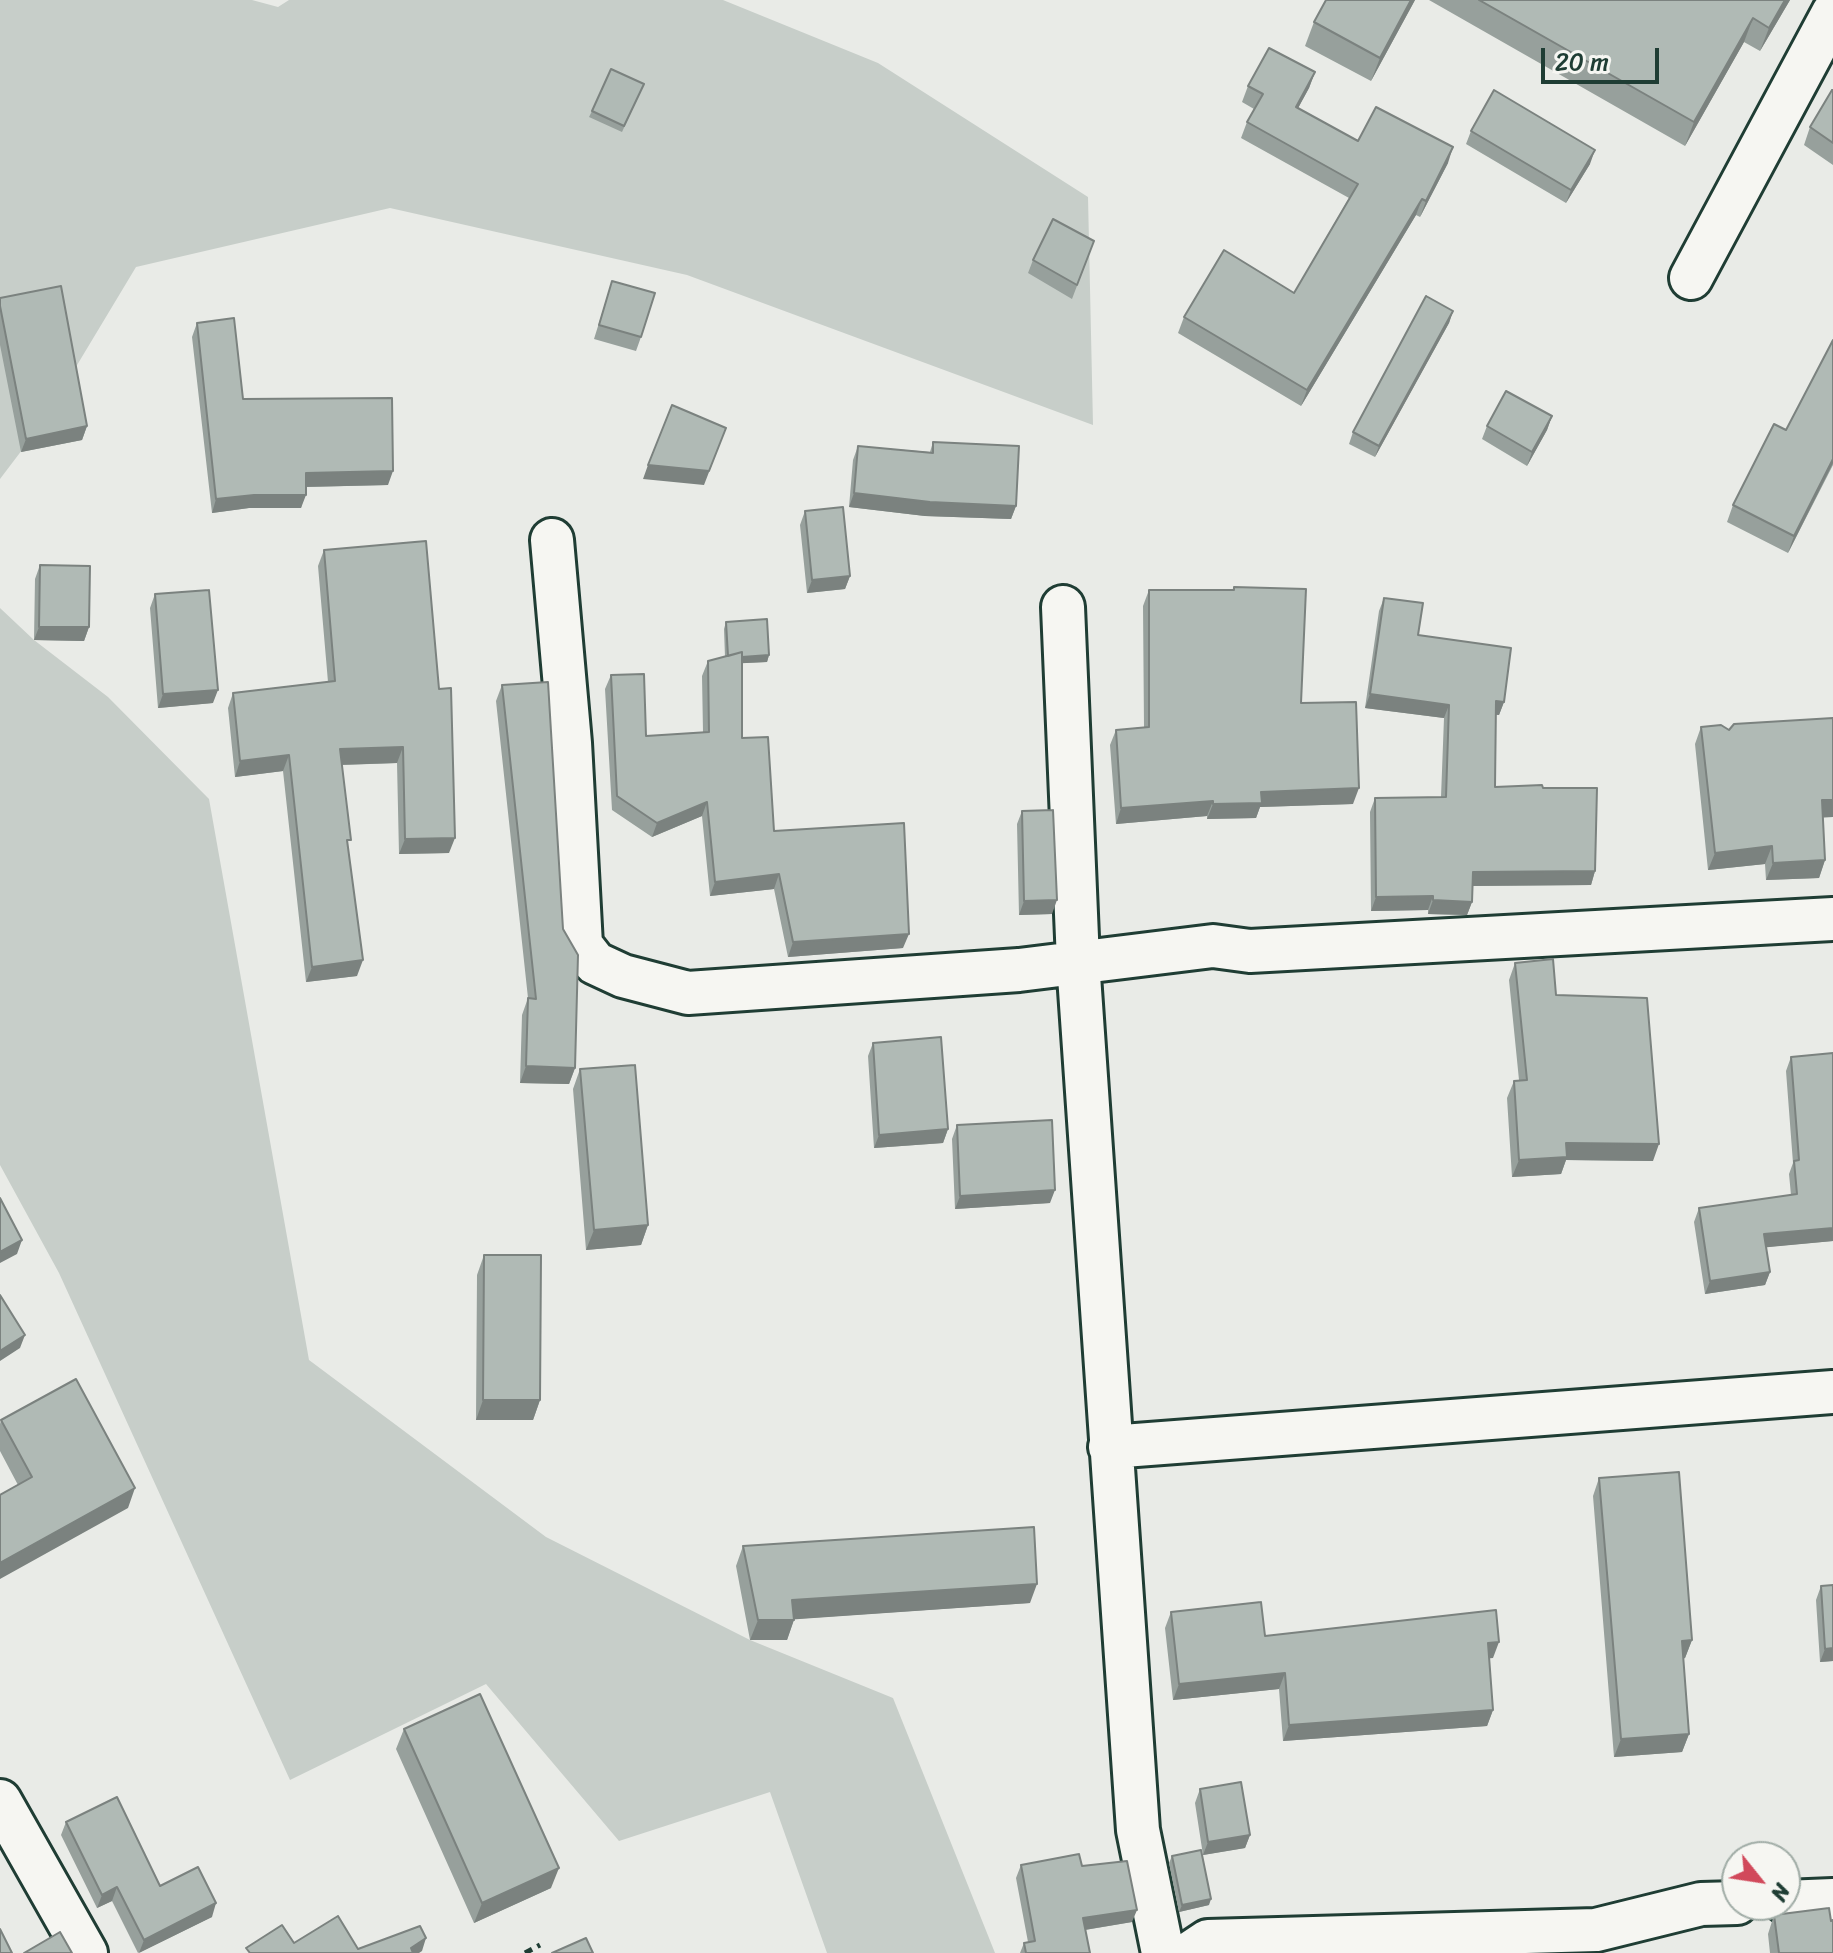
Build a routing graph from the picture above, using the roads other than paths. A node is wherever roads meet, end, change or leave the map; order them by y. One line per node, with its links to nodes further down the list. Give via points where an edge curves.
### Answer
1 (1833, 13): 2 (street)
2 (1691, 278)
3 (552, 540): 7 (street, via 581,945 595,963 688,993)
4 (1063, 607): 6 (street)
5 (1833, 919): 6 (street, via 1250,951 1213,946)
6 (1078, 961): 7 (street); 8 (street)
7 (1019, 970): 8 (street)
8 (1081, 1002): 10 (street)
9 (1833, 1392): 10 (street)
10 (1110, 1447): 15 (street, via 1138,1830)
11 (0, 1801): 17 (street)
12 (1833, 1900): 13 (street)
13 (1801, 1901)
14 (1721, 1903): 16 (street, via 1596,1930)
15 (1153, 1907): 16 (street); 18 (street)
16 (1199, 1947)
17 (86, 1953)
18 (1163, 1953)

